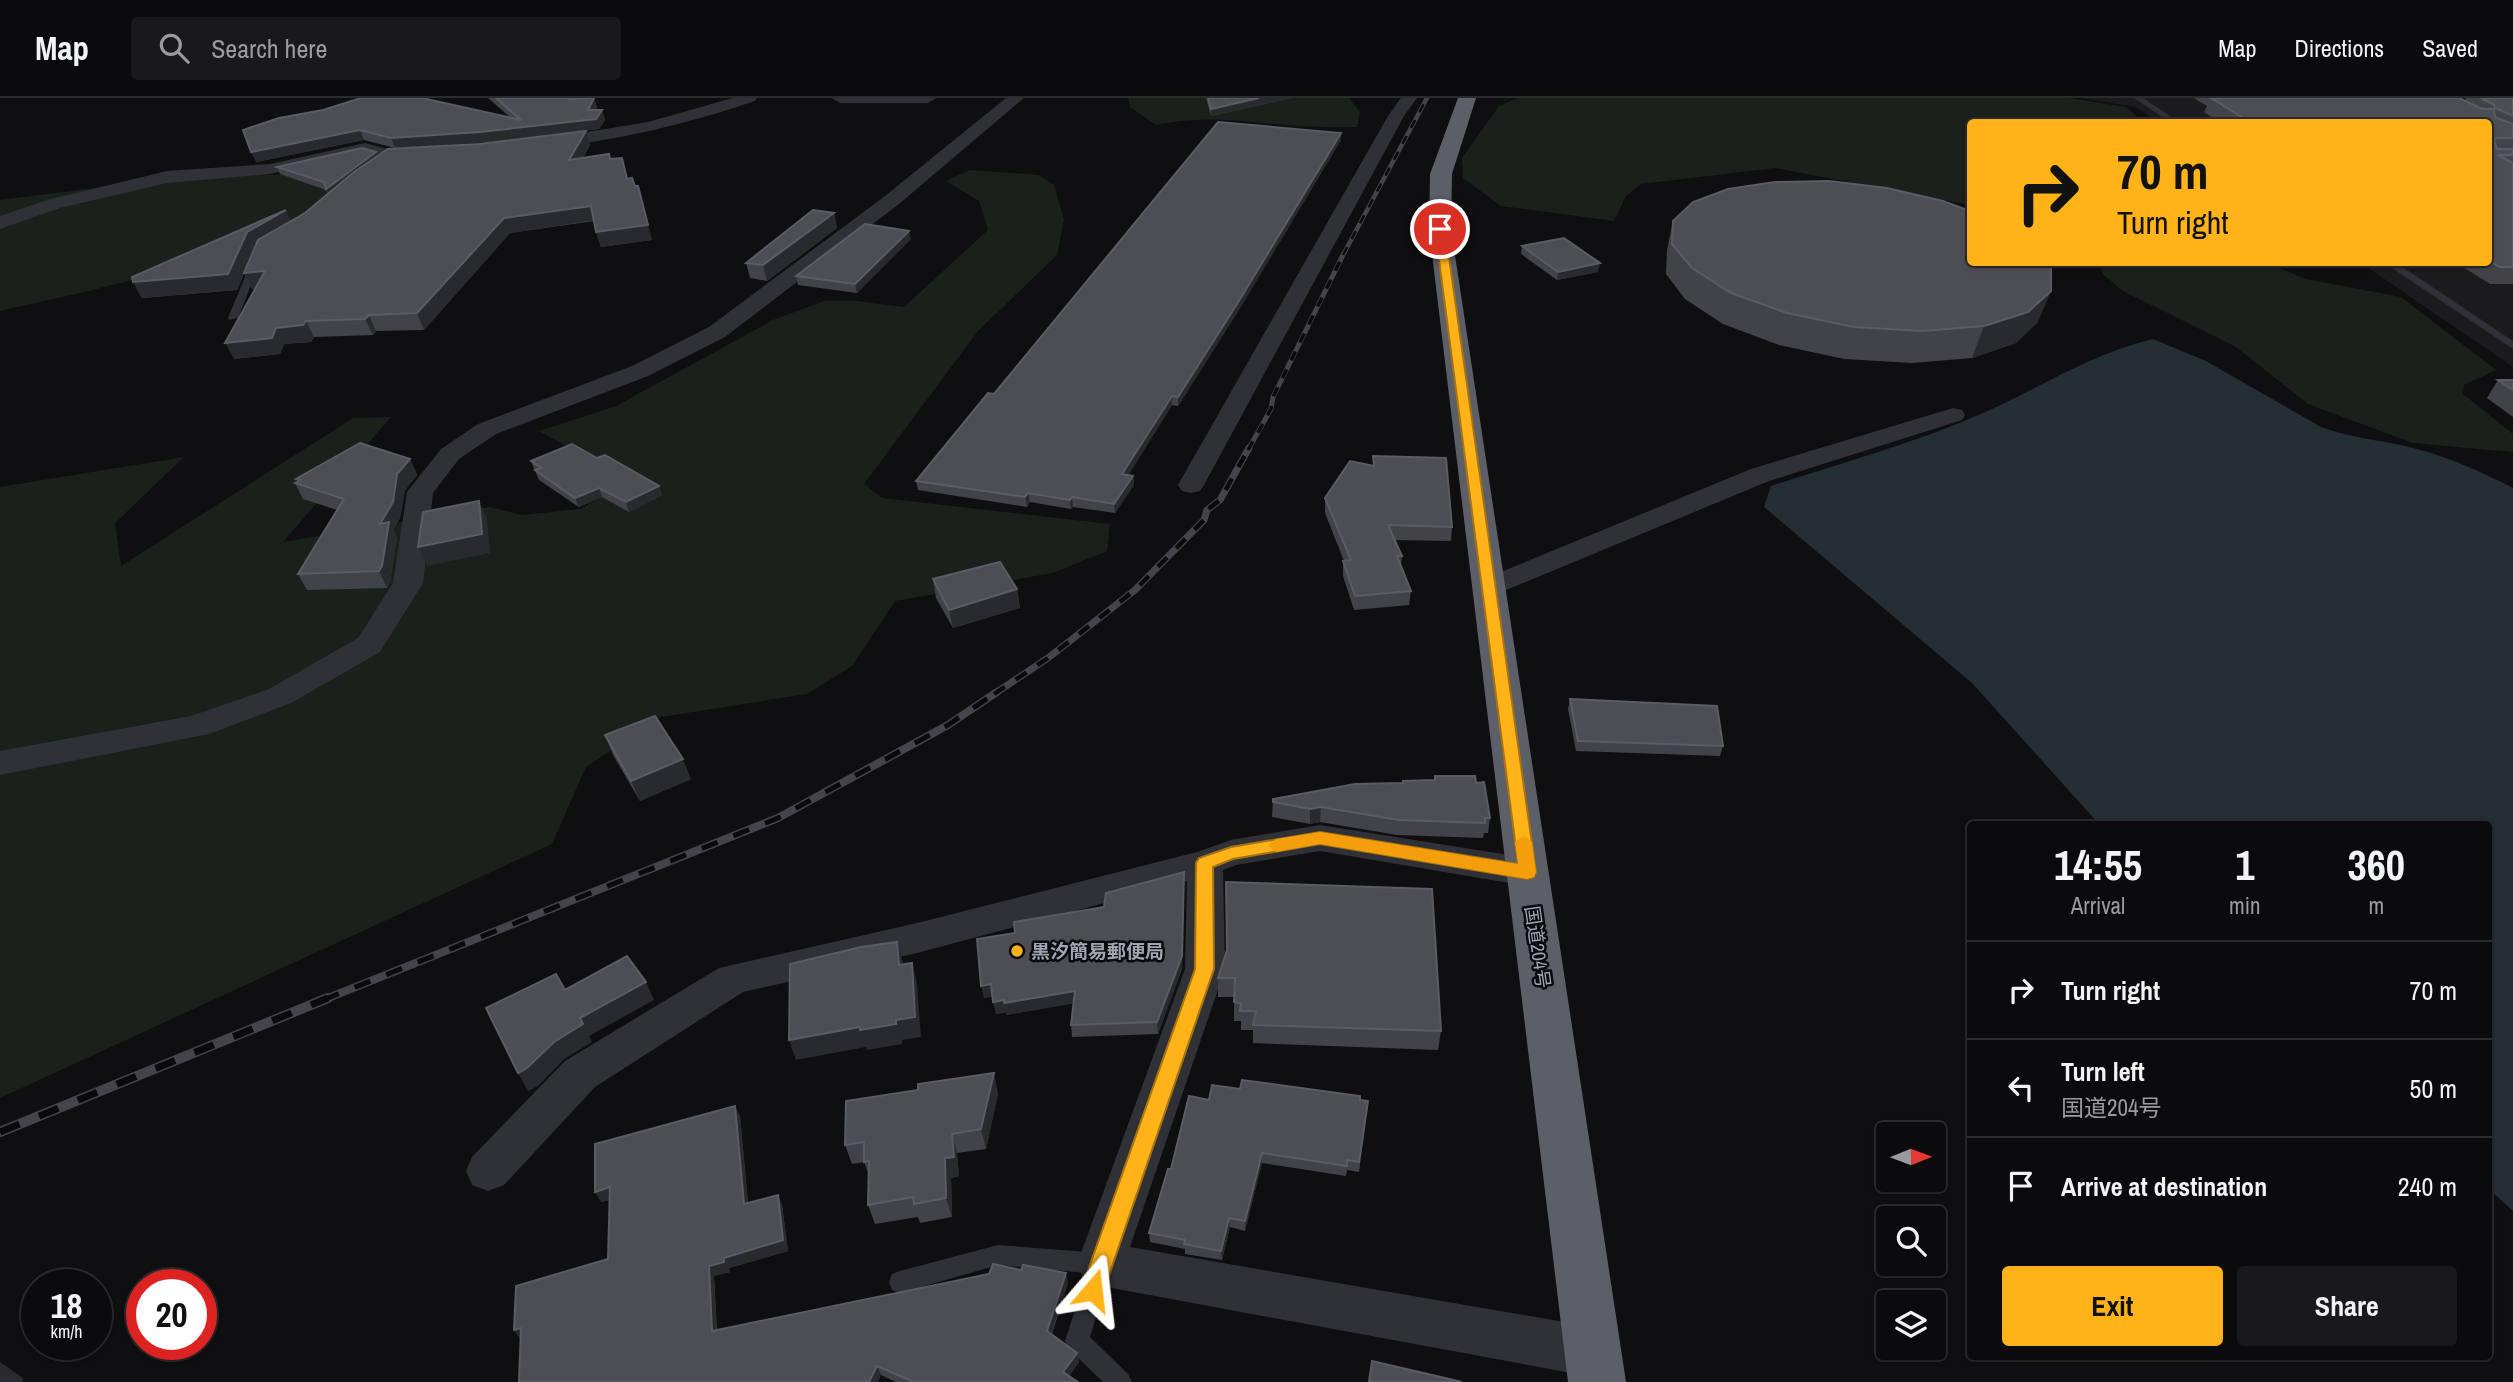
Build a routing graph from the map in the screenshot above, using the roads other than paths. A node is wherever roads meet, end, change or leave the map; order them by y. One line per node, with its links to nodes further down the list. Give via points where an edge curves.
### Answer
1 (750, 98): 9 (street, via 630,133)
2 (839, 98): 3 (street)
3 (928, 98)
4 (1016, 98): 19 (street, via 892,200 717,332 640,371 487,429 450,454 420,492 408,583 369,645 280,696 197,726)
5 (1409, 98): 17 (street)
6 (1467, 98): 18 (highway, 国道204号, via 1441,174 1440,229)
7 (2138, 98): 8 (lane)
8 (2170, 119)
9 (525, 146)
10 (446, 153): 11 (street, via 391,159 365,148 270,169 167,177 54,204)
11 (0, 223)
12 (259, 252): 14 (lane)
13 (2394, 266): 15 (lane)
14 (233, 318)
15 (2513, 346)
16 (1952, 415): 18 (street, via 1760,475)
17 (1192, 485)
18 (1489, 587): 21 (highway, 国道204号)
19 (0, 763)
20 (1205, 863): 21 (street, via 1231,853 1320,838); 22 (street, via 917,938 733,979 580,1074); 23 (street, via 1205,969)
21 (1527, 872): 25 (highway, 国道204号)
22 (488, 1171)
23 (1101, 1264): 24 (lane, via 998,1255); 25 (street); 26 (lane, via 1077,1341)
24 (900, 1282)
25 (1595, 1367)
26 (1120, 1382)

